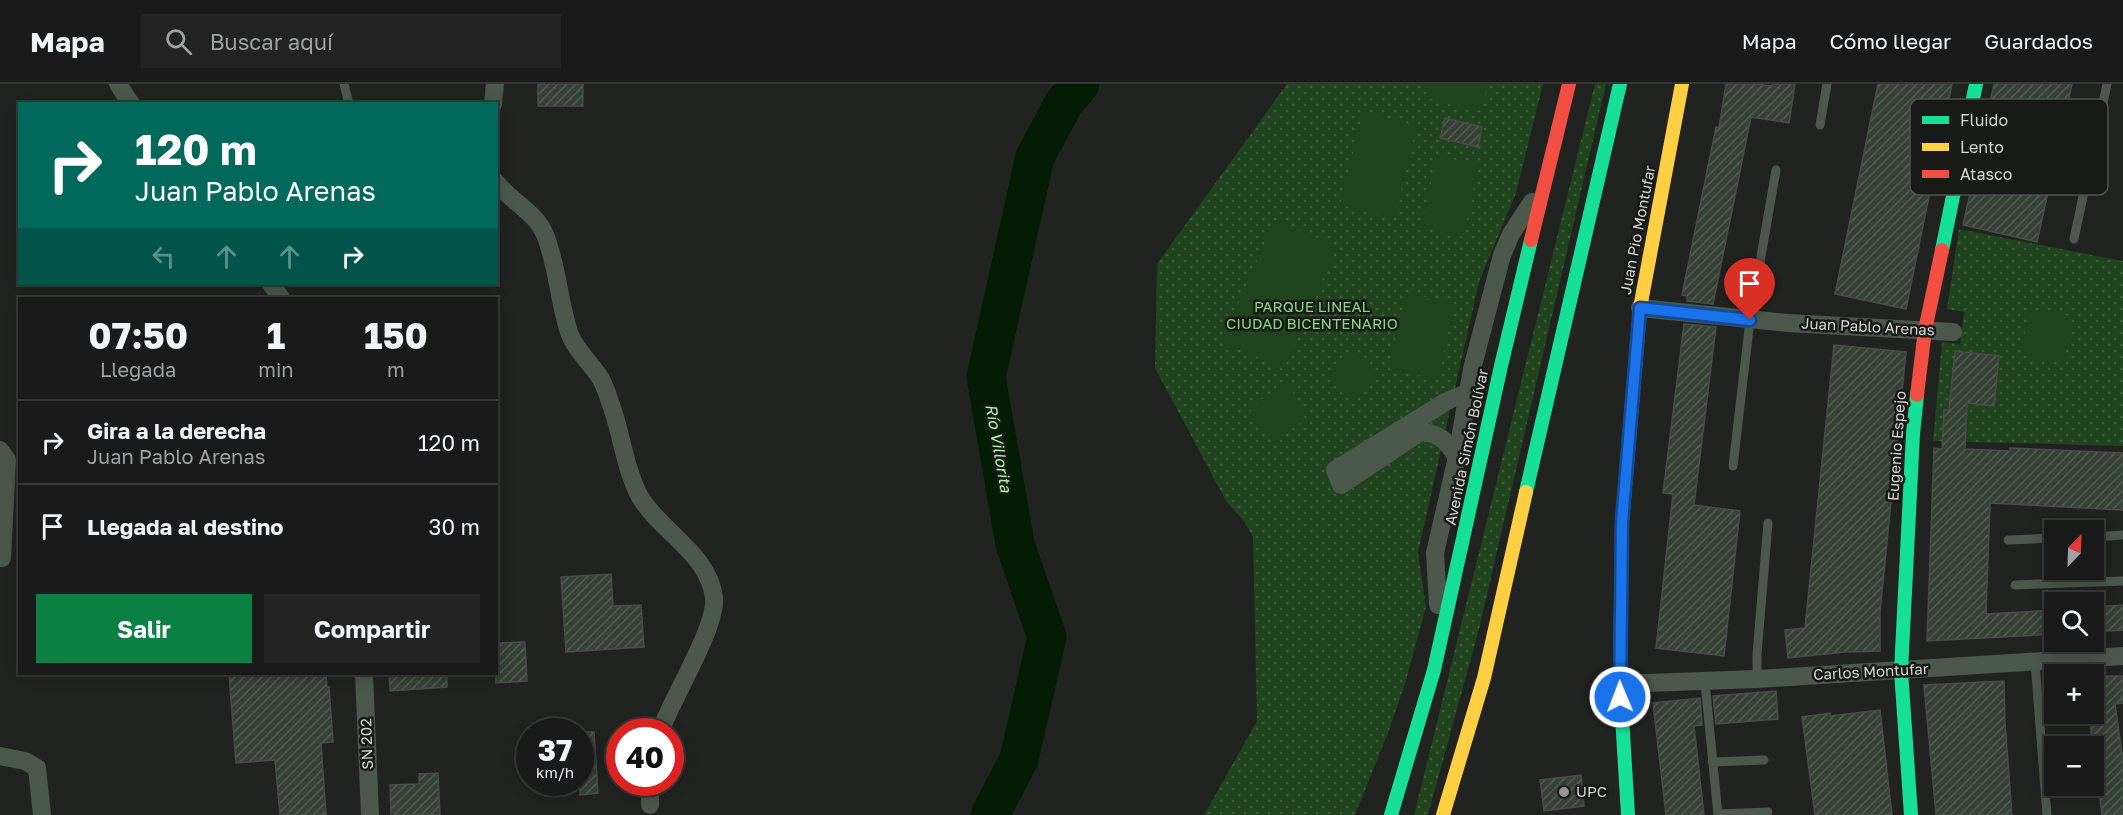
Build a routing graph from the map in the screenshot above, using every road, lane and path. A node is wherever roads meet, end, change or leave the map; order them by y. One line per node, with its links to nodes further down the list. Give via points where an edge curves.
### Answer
1 (118, 84): 12 (street)
2 (344, 84): 13 (lane)
3 (495, 84): 14 (street)
4 (1569, 84): 18 (main road, Avenida Simón Bolívar)
5 (1620, 84): 58 (main road, via 1484,678)
6 (1682, 84): 24 (main road, Juan Pio Montufar)
7 (1827, 84): 15 (lane)
8 (1976, 84): 10 (main road, Eugenio Espejo)
9 (2107, 84): 11 (lane)
10 (1973, 99)
11 (2104, 99)
12 (130, 102)
13 (349, 102)
14 (493, 102)
15 (1820, 125)
16 (1776, 170): 25 (lane)
17 (498, 184): 48 (street, via 535,219 545,234 569,333 607,393 630,474 641,498 701,567 710,584 714,600 711,622)
18 (1544, 186): 28 (street, via 1511,234 1502,255); 40 (main road, Avenida Simón Bolívar)
19 (1953, 195): 26 (main road, Eugenio Espejo)
20 (2083, 195): 21 (lane)
21 (2074, 239)
22 (271, 285): 23 (street)
23 (280, 297)
24 (1640, 308): 25 (street, Juan Pablo Arenas); 47 (main road, Juan Pio Montufar, via 1622,522)
25 (1750, 320): 26 (street, Juan Pablo Arenas); 31 (lane)
26 (1925, 330): 27 (street, Juan Pablo Arenas); 43 (main road, Eugenio Espejo, via 1913,434)
27 (1953, 332)
28 (1469, 392): 30 (street); 30 (street, via 1335,470 1341,485 1422,431 1438,435)
29 (0, 450): 37 (street, via 7,464)
30 (1457, 457): 40 (street, via 1435,553)
31 (1733, 466)
32 (1767, 523): 45 (lane)
33 (2123, 535): 34 (lane)
34 (2104, 536)
35 (2044, 538): 36 (lane)
36 (2008, 540)
37 (2, 558)
38 (2123, 581): 39 (lane)
39 (2015, 585)
40 (1440, 643): 57 (main road, Avenida Simón Bolívar, via 1425,707)
41 (2123, 656): 42 (street, Carlos Montufar)
42 (2035, 662): 43 (street, Carlos Montufar); 62 (lane)
43 (1900, 671): 45 (street, Carlos Montufar); 61 (main road, Eugenio Espejo)
44 (364, 675): 56 (street, SN 202)
45 (1757, 679): 46 (street, Carlos Montufar)
46 (1705, 682): 47 (street, Carlos Montufar); 51 (lane)
47 (1620, 684): 59 (main road, Juan Pio Montufar)
48 (666, 718)
49 (0, 756): 55 (street, via 37,768)
50 (1764, 760): 51 (lane)
51 (1712, 762): 60 (lane)
52 (650, 796): 53 (street)
53 (650, 805)
54 (1768, 812): 60 (lane)
55 (42, 815)
56 (370, 815)
57 (1391, 815)
58 (1443, 815)
59 (1628, 815)
60 (1718, 815)
61 (1911, 815)
62 (2047, 815)

